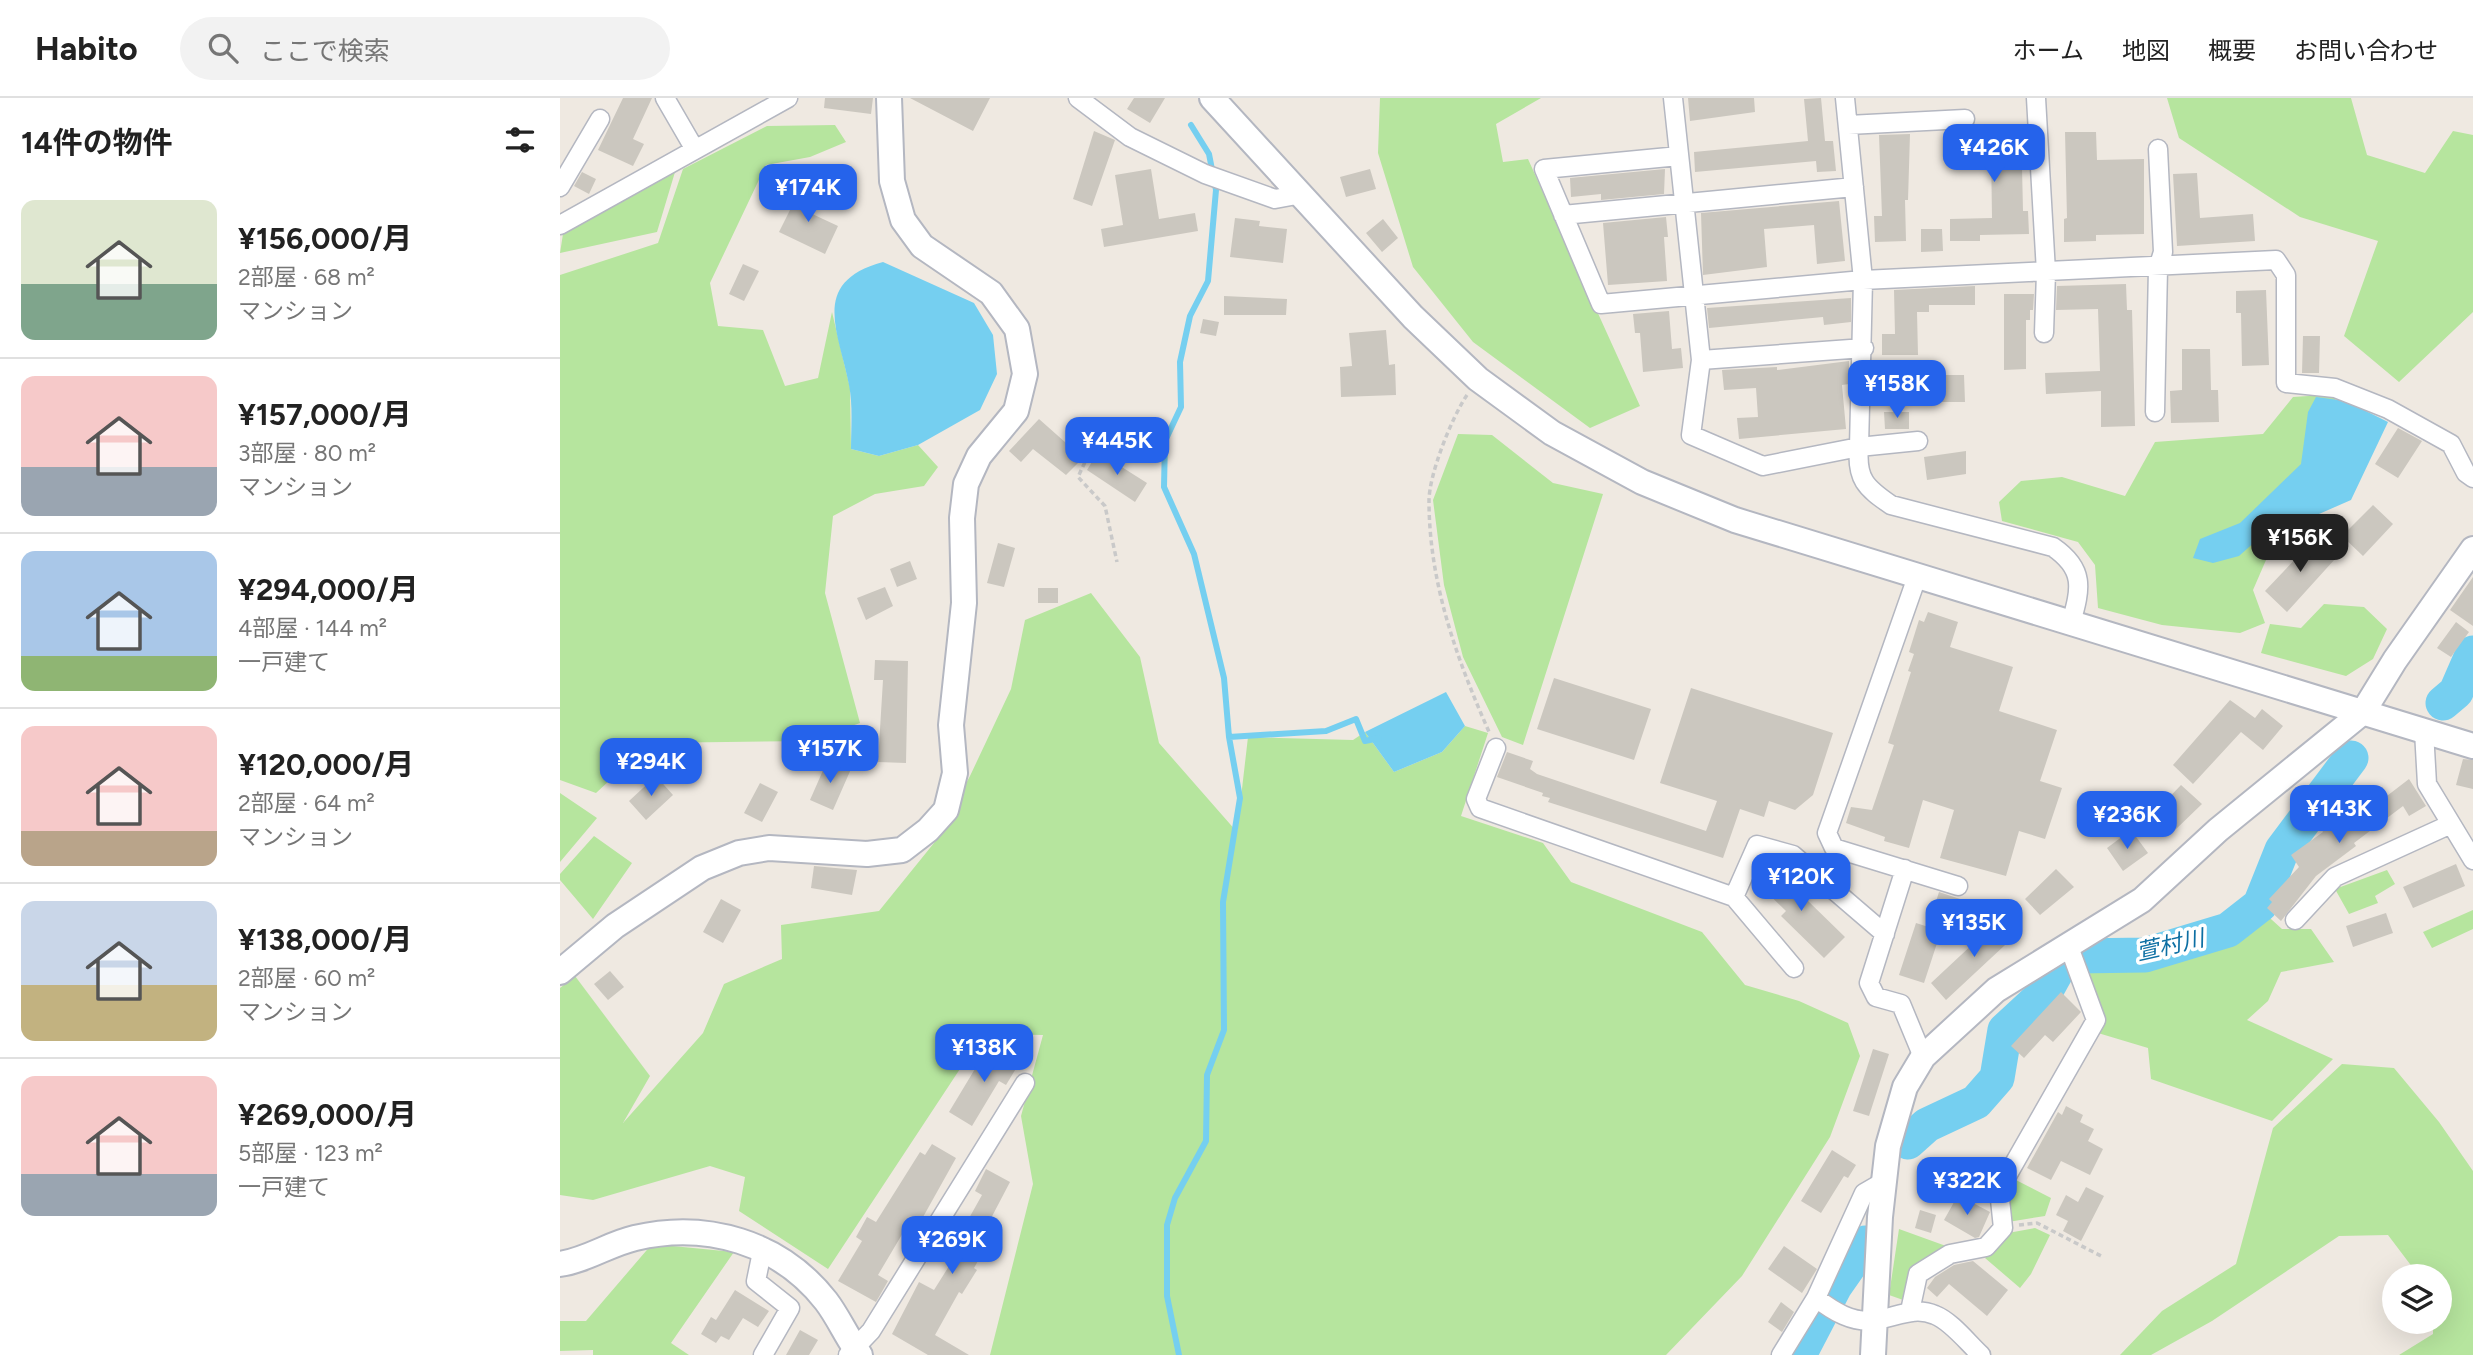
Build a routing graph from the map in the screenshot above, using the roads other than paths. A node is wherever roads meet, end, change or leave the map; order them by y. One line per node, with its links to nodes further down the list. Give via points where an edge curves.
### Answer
1 (665, 98): 12 (street)
2 (788, 98): 12 (street)
3 (889, 98): 48 (street, via 892,181 904,220 922,246 991,293 1017,329 1025,374 1016,411 979,456 966,484 964,603 951,725 955,773 946,810 902,850 867,854 769,848 738,853 702,868 615,926)
4 (1078, 98): 17 (street, via 1130,137 1205,174 1275,199)
5 (1212, 98): 17 (street)
6 (1673, 98): 14 (street)
7 (1845, 98): 11 (street)
8 (2036, 98): 22 (street)
9 (600, 119): 15 (street)
10 (1965, 119): 11 (street)
11 (1848, 125): 16 (street)
12 (694, 148): 20 (street)
13 (2158, 149): 21 (street, via 2163,252)
14 (1679, 156): 18 (street); 19 (street, via 1544,169)
15 (560, 187)
16 (1854, 187): 18 (street); 23 (street)
17 (1302, 194): 33 (street, via 1413,317 1478,379 1552,433 1642,481 1735,520)
18 (1684, 204): 19 (street); 24 (street)
19 (1563, 215): 24 (street, via 1601,304)
20 (560, 225)
21 (2158, 268): 22 (street); 28 (street); 31 (street, via 2276,260 2286,275 2286,383 2335,388 2388,409 2451,444)
22 (2046, 272): 23 (street); 25 (street)
23 (1863, 279): 24 (street); 26 (street)
24 (1694, 297): 27 (street)
25 (2045, 333)
26 (1864, 348): 27 (street); 30 (street)
27 (1701, 360): 30 (street, via 1691,435 1763,466)
28 (2155, 412)
29 (1918, 442): 30 (street)
30 (1859, 447): 34 (street, via 1857,467 1869,490 1891,505 2053,547 2069,558 2079,579)
31 (2473, 478)
32 (2473, 550): 35 (street)
33 (1918, 574): 34 (street); 41 (street, via 1827,833 1834,848)
34 (2071, 622): 35 (street)
35 (2363, 712): 36 (street); 46 (street)
36 (2424, 731): 37 (street); 39 (street, via 2427,784)
37 (2473, 746)
38 (1496, 748): 43 (street, via 1476,799 1480,808)
39 (2451, 824): 40 (street); 44 (street, via 2334,877)
40 (2473, 860)
41 (1905, 869): 42 (street); 45 (street)
42 (1958, 886)
43 (1734, 897): 45 (street, via 1757,845 1793,855); 47 (street)
44 (2295, 920)
45 (1885, 934): 49 (street, via 1870,983 1876,997 1901,1004)
46 (2072, 954): 49 (street, via 1996,990); 55 (street, via 2096,1020 1999,1190 2003,1228 1986,1247 1950,1254 1918,1274)
47 (1794, 968)
48 (560, 972)
49 (1923, 1057): 51 (street, via 1905,1087)
50 (1025, 1083): 57 (street)
51 (1882, 1182): 54 (street, via 1864,1193); 56 (street)
52 (763, 1247): 53 (street, via 724,1235 658,1233); 57 (street, via 799,1272 826,1301); 58 (street, via 756,1281 790,1308)
53 (560, 1264)
54 (1816, 1298): 56 (street, via 1835,1312 1860,1321); 59 (street)
55 (1910, 1311): 56 (street); 61 (street, via 1937,1315)
56 (1876, 1320): 60 (street)
57 (854, 1352)
58 (763, 1355)
59 (1781, 1355)
60 (1873, 1355)
61 (1981, 1355)

